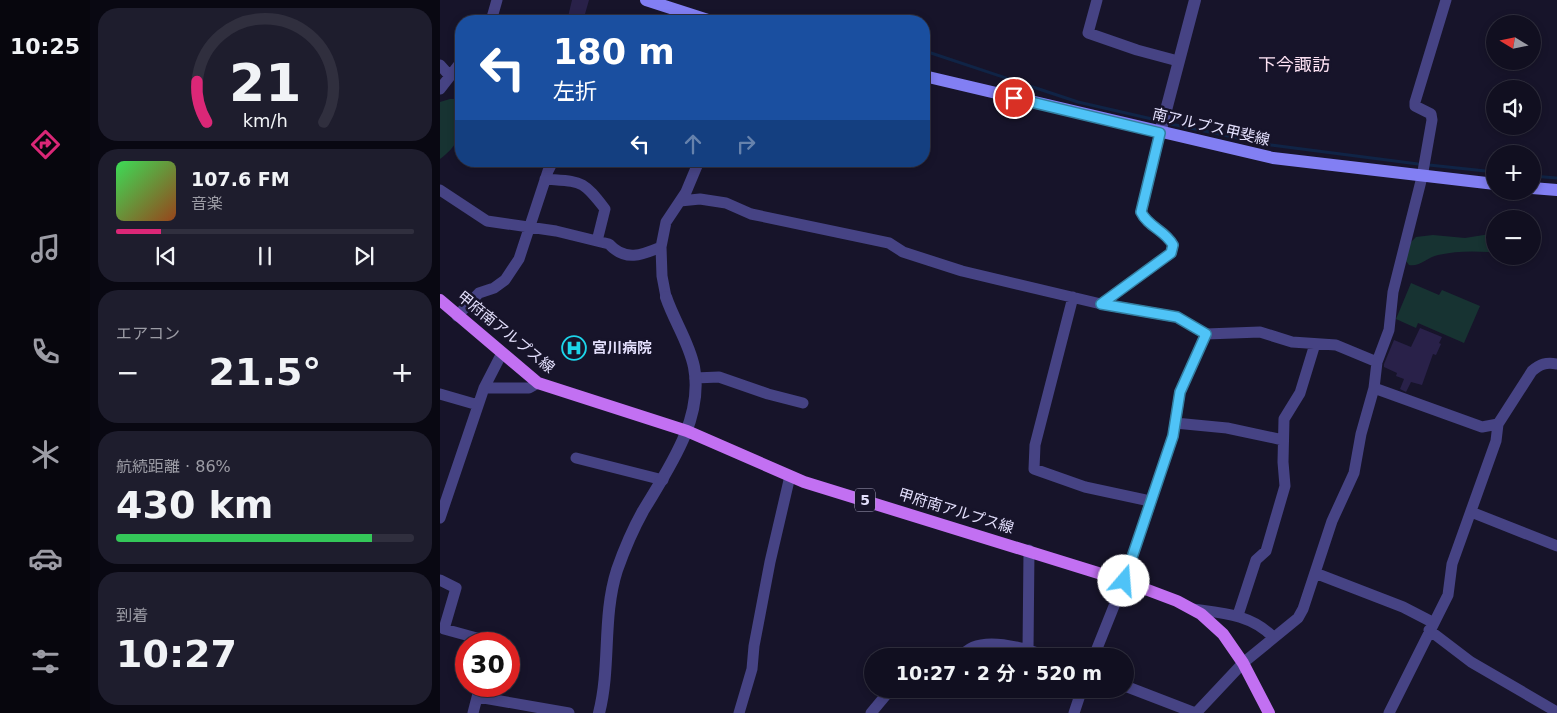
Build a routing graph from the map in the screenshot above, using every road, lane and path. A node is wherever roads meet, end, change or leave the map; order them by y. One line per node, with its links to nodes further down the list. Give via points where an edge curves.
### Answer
1 (497, 0): 6 (street)
2 (646, 0): 7 (main road)
3 (1097, 0): 8 (street, via 1088,32)
4 (1195, 0): 8 (street)
5 (1446, 0): 17 (street, via 1415,102 1415,106 1431,114)
6 (493, 15)
7 (693, 15)
8 (1178, 61): 14 (street)
9 (440, 66): 11 (street)
10 (455, 68): 11 (street)
11 (449, 75): 13 (street)
12 (930, 77): 14 (main road, 南アルプス甲斐線)
13 (440, 89)
14 (1160, 133): 17 (main road, 南アルプス甲斐線, via 1274,158); 30 (street, via 1141,212 1146,222 1168,236 1173,245 1171,253)
15 (550, 167): 18 (street)
16 (696, 167): 23 (street)
17 (1422, 177): 19 (main road, 南アルプス甲斐線); 35 (street, via 1393,292 1389,330)
18 (545, 179): 24 (street); 25 (street, via 577,182 588,187 605,209)
19 (1486, 183)
20 (1541, 189): 22 (main road)
21 (440, 190): 24 (street, via 487,221)
22 (1557, 190)
23 (680, 201): 26 (street, via 666,222); 28 (street, via 700,199 726,203 751,214 889,243 903,252 962,271)
24 (529, 227): 25 (street); 31 (street, via 520,260 505,280 478,293)
25 (597, 241): 26 (street, via 639,257)
26 (662, 247): 27 (street)
27 (666, 297): 37 (street, via 688,346)
28 (1073, 297): 30 (street); 51 (street, via 1036,439 1034,469 1085,487)
29 (440, 300): 31 (main road, 甲府南アルプス線 / 5)
30 (1101, 304): 32 (street, via 1177,317)
31 (457, 316): 34 (main road, 甲府南アルプス線 / 5)
32 (1206, 334): 33 (street, via 1260,332 1292,342); 44 (street, via 1180,392)
33 (1316, 344): 35 (street, via 1336,345); 47 (street, via 1300,393 1284,419)
34 (502, 353): 38 (main road, 甲府南アルプス線 / 5); 39 (street)
35 (1377, 362): 40 (street)
36 (1557, 364): 45 (street, via 1548,362 1532,371)
37 (695, 378): 42 (street, via 719,378); 46 (street)
38 (538, 383): 39 (street, via 529,388); 46 (main road, 甲府南アルプス線 / 5)
39 (484, 388): 43 (street)
40 (1374, 388): 45 (street, via 1482,427); 56 (street, via 1354,473 1332,521)
41 (440, 394): 43 (street)
42 (803, 403)
43 (478, 405): 53 (street)
44 (1175, 423): 47 (street, via 1227,428); 51 (street)
45 (1498, 424): 52 (street, via 1496,441)
46 (687, 431): 49 (main road, 甲府南アルプス線 / 5); 50 (street)
47 (1283, 440): 60 (street, via 1285,486 1266,551 1256,560)
48 (576, 458): 50 (street)
49 (790, 476): 55 (main road, 甲府南アルプス線 / 5); 79 (street, via 770,562 752,669)
50 (662, 480): 78 (street, via 642,512 617,571 608,607 605,689)
51 (1150, 501): 58 (street)
52 (1471, 512): 54 (street); 61 (street, via 1452,564 1448,595)
53 (440, 518)
54 (1557, 546)
55 (1029, 550): 58 (main road, 甲府南アルプス線 / 5); 67 (street)
56 (1315, 573): 61 (street, via 1403,607); 64 (street, via 1298,618)
57 (440, 580): 62 (street, via 456,588)
58 (1124, 581): 59 (main road, 甲府南アルプス線 / 5); 68 (street)
59 (1192, 609): 60 (street); 69 (main road, 甲府南アルプス線 / 5, via 1215,624)
60 (1238, 615): 64 (street)
61 (1432, 626): 75 (street, via 1471,662); 84 (street)
62 (442, 634): 63 (street)
63 (455, 636)
64 (1273, 637): 69 (street)
65 (970, 648): 66 (street, via 978,645)
66 (1020, 648)
67 (1028, 648)
68 (1097, 648)
69 (1243, 663): 82 (street); 83 (main road, 甲府南アルプス線 / 5)
70 (1134, 689): 82 (street)
71 (478, 697): 76 (street)
72 (500, 697): 77 (street)
73 (884, 698): 80 (street)
74 (1079, 698): 81 (street)
75 (1557, 712)
76 (473, 713)
77 (568, 713)
78 (599, 713)
79 (739, 713)
80 (871, 713)
81 (1074, 713)
82 (1196, 713)
83 (1269, 713)
84 (1389, 713)

